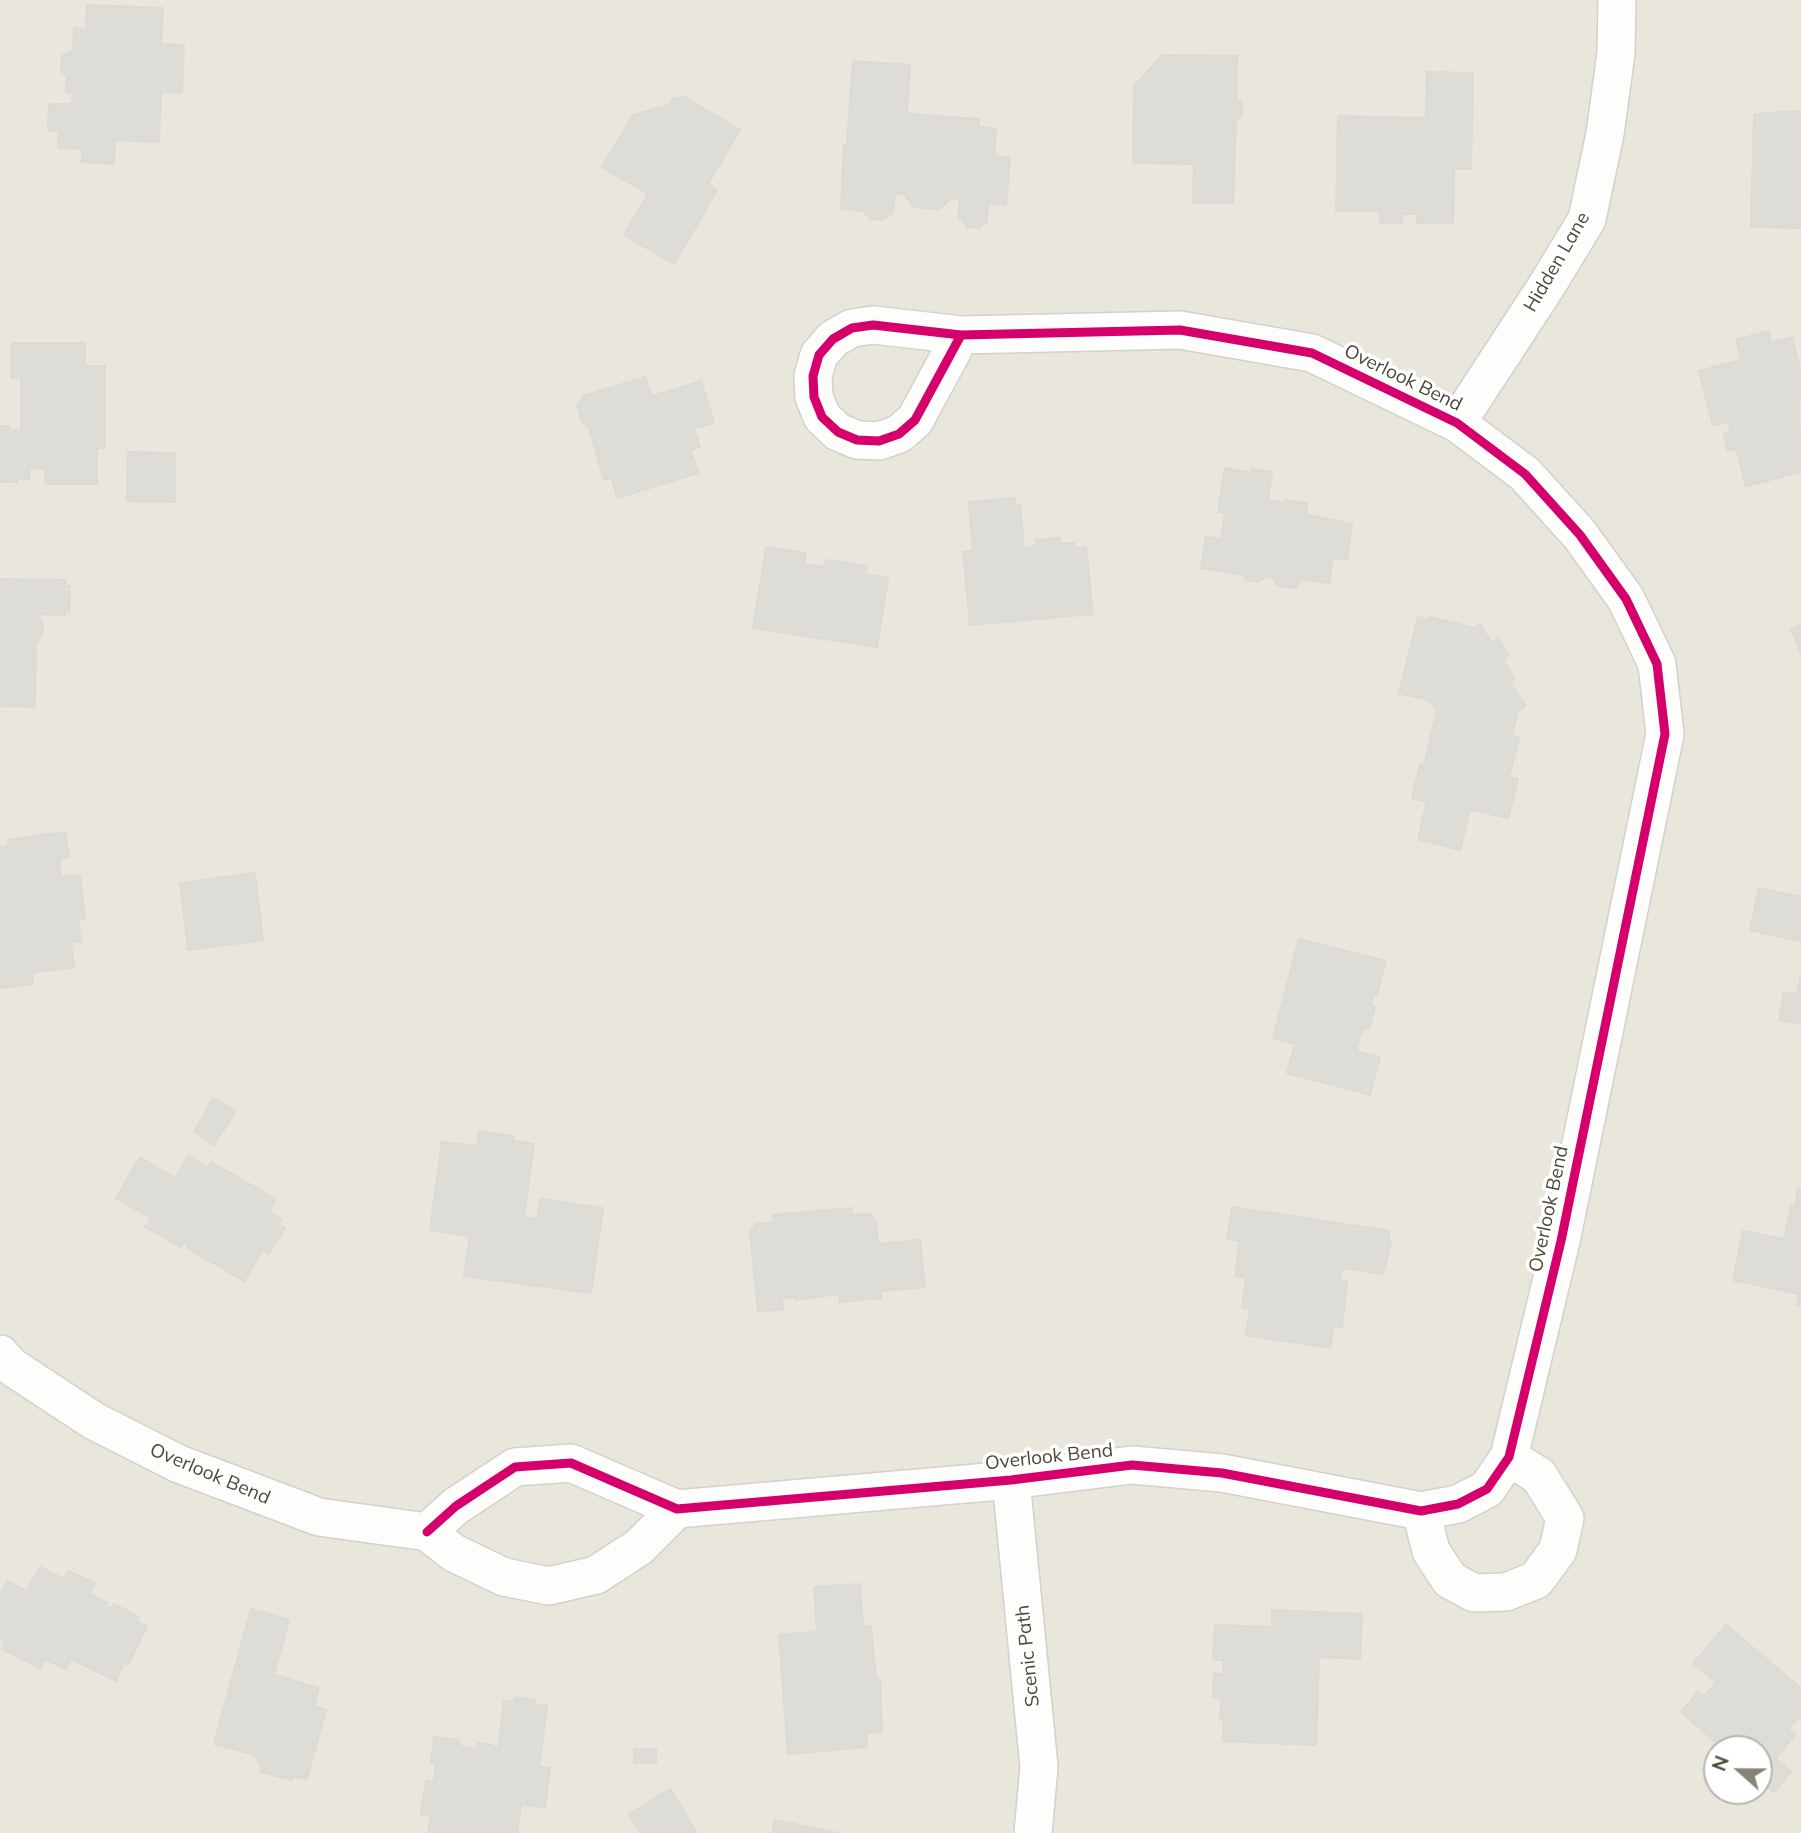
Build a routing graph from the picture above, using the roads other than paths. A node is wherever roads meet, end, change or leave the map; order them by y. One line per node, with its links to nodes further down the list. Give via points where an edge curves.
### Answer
1 (1617, 0): 3 (street, Hidden Lane, via 1616,53 1605,135 1587,219)
2 (961, 335): 3 (street, Overlook Bend, via 1180,330 1312,353)
3 (1458, 423): 5 (street, Overlook Bend, via 1525,474 1580,535 1626,599 1657,664 1665,734 1561,1241)
4 (4, 1366): 9 (street, Overlook Bend, via 94,1421 179,1464 319,1517)
5 (1509, 1457): 8 (street, Overlook Bend, via 1487,1489 1458,1504); 8 (street, via 1539,1476 1565,1518 1558,1550 1536,1580 1506,1592 1474,1594 1450,1580 1431,1550)
6 (1011, 1480): 7 (street, Overlook Bend); 8 (street, Overlook Bend, via 1132,1465 1222,1473); 10 (street, Scenic Path, via 1039,1767)
7 (677, 1509): 9 (street, Overlook Bend, via 571,1463 514,1467); 9 (street, Overlook Bend, via 639,1547 596,1575 549,1586 504,1577 454,1553)
8 (1421, 1511)
9 (427, 1532)
10 (1033, 1833)

